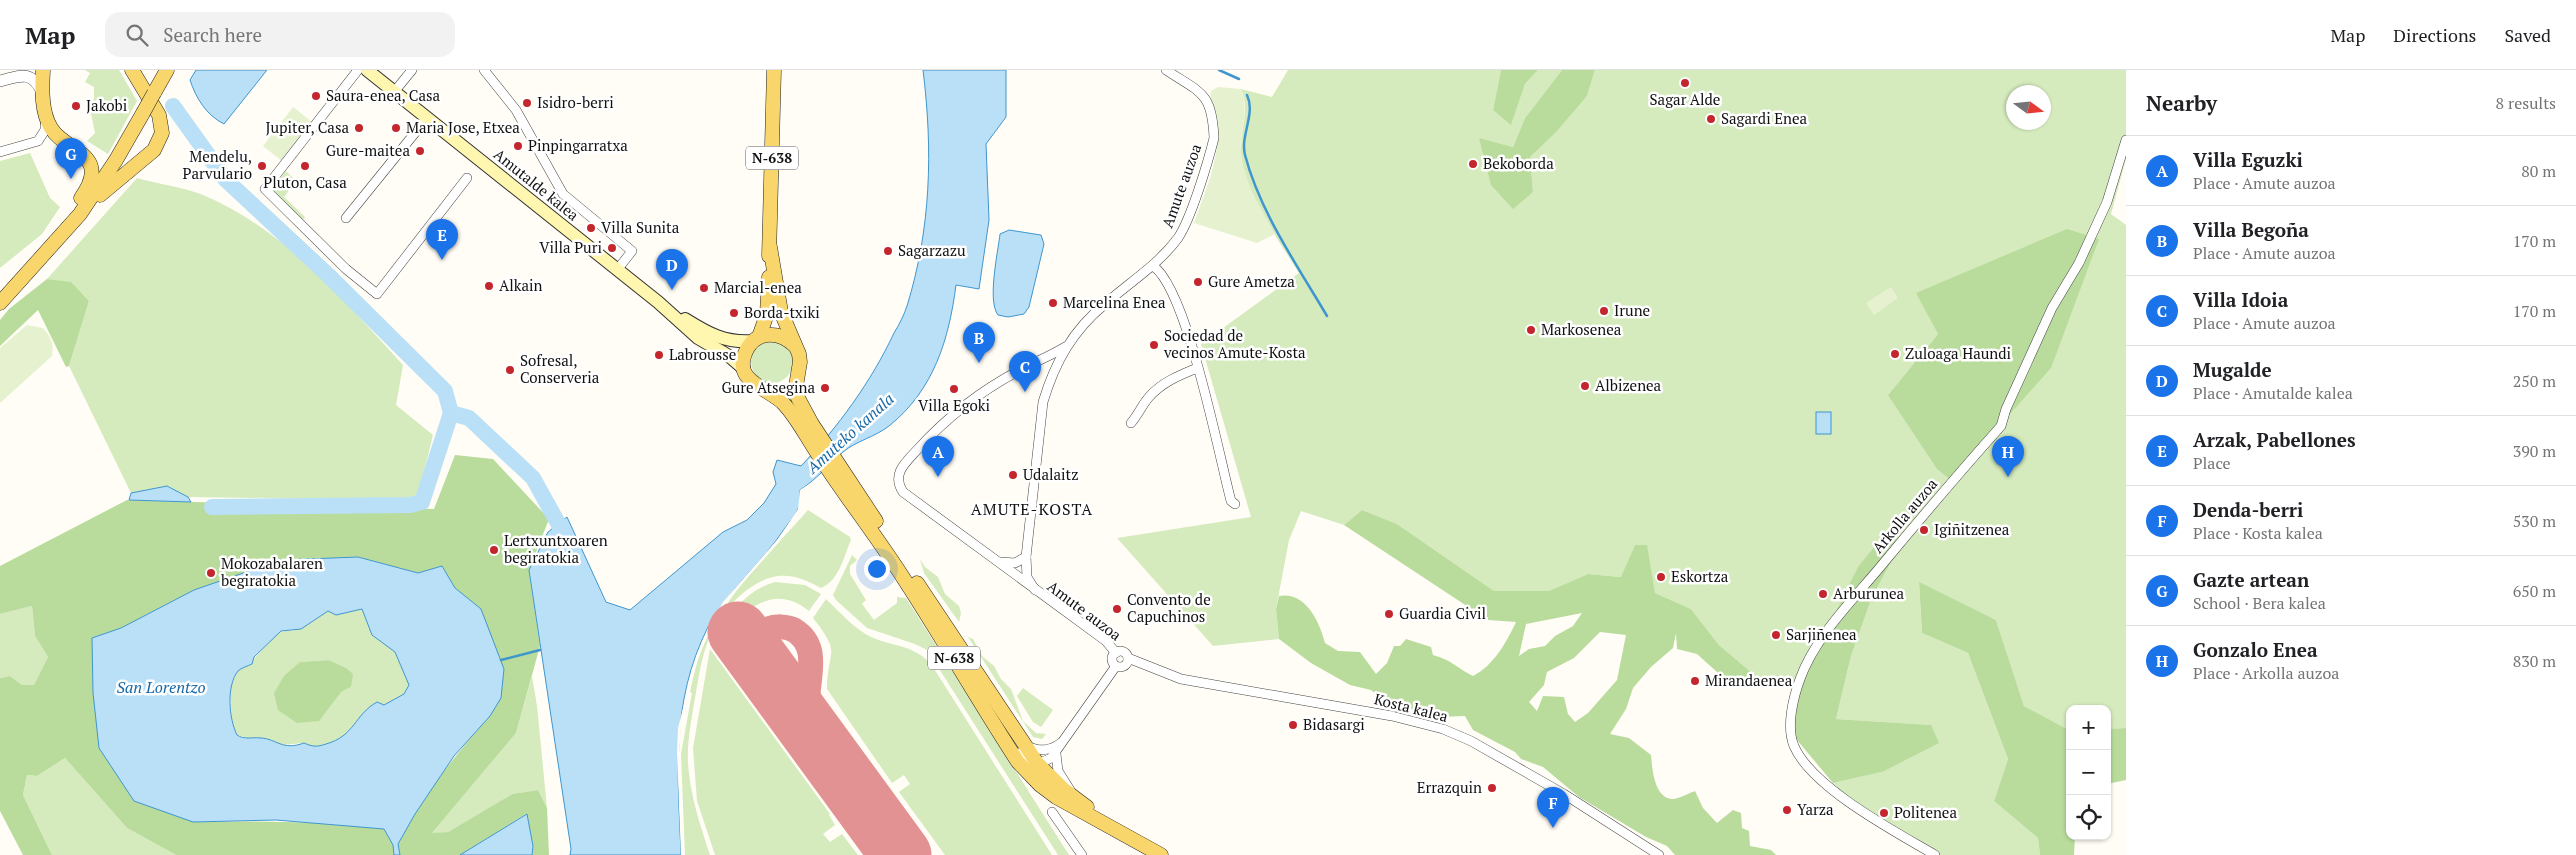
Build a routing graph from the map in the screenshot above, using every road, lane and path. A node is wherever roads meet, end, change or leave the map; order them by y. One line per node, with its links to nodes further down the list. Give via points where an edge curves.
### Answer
1 (44, 70): 12 (main road)
2 (132, 70): 18 (main road, via 160,115 161,139 154,150 113,182)
3 (168, 70): 18 (main road, bridge, via 116,160)
4 (358, 70): 17 (street, via 265,189 377,294)
5 (412, 70): 11 (street)
6 (484, 70): 23 (street, via 516,110 563,194 632,251)
7 (774, 70): 20 (main road, N-638)
8 (1166, 70): 22 (street, Amute auzoa, via 1206,97 1214,138 1179,236)
9 (375, 72): 11 (main road, Amutalde kalea)
10 (0, 80): 12 (street, via 29,76 37,82)
11 (394, 92): 13 (main road, Amutalde kalea)
12 (43, 94): 14 (main road)
13 (427, 118): 19 (street); 23 (main road, Amutalde kalea)
14 (46, 119): 16 (street, via 38,141); 21 (main road, via 54,133 84,154 91,176 86,191)
15 (2126, 140): 56 (street, Arkolla auzoa, via 2108,202 2079,264 2052,308 2001,426 1855,597 1821,640 1800,679 1790,720 1793,744 1805,766 1872,819)
16 (0, 152)
17 (467, 178)
18 (80, 214): 21 (main road)
19 (346, 218)
20 (770, 247): 26 (main road, N-638, via 767,314); 27 (main road, N-638, via 781,312)
21 (40, 261): 25 (main road)
22 (1153, 266): 28 (street, Amute auzoa, via 1104,304); 30 (street, via 1164,277 1187,324)
23 (617, 270): 24 (main road, Amutalde kalea)
24 (658, 302): 26 (main road, Amutalde kalea, via 718,338 734,342); 31 (main road, Amutalde kalea, via 698,338)
25 (0, 303)
26 (756, 339): 27 (main road, via 777,335); 31 (main road, N-638, via 744,356)
27 (795, 346): 32 (main road, N-638, via 800,362)
28 (1066, 346): 29 (street, Amute auzoa); 33 (street, Amute auzoa)
29 (1036, 362): 33 (street, via 1049,369); 40 (street, Amute auzoa, via 983,391 957,410 899,471 903,492)
30 (1198, 368): 35 (street, via 1157,389); 38 (street, via 1231,501)
31 (744, 369): 34 (main road, N-638, via 751,382)
32 (797, 375): 34 (main road, via 782,388); 36 (main road, N-638, via 798,398)
33 (1050, 378): 39 (street, Amute auzoa, via 1044,402)
34 (763, 390): 36 (main road, N-638)
35 (1131, 423)
36 (807, 427): 37 (main road, N-638)
37 (839, 477): 45 (main road, N-638); 46 (main road, N-638)
38 (1235, 504)
39 (1026, 557): 40 (street, via 1015,563); 41 (street, Amute auzoa)
40 (1001, 562): 41 (street, Amute auzoa)
41 (1023, 578): 42 (street, Amute auzoa, via 1106,641)
42 (1116, 653): 43 (street, via 1124,652); 44 (street, via 1113,659)
43 (1128, 658): 44 (street, via 1125,665); 55 (street, Kosta kalea, via 1180,679 1345,707 1443,729 1542,781)
44 (1116, 666): 47 (street)
45 (1004, 739): 49 (street, via 1025,760); 52 (main road, N-638, via 1018,762 1040,785 1068,805)
46 (1022, 743): 47 (street, via 1042,750); 49 (main road, N-638)
47 (1062, 743): 48 (street)
48 (1056, 754): 49 (street, via 1046,762); 50 (street, via 1058,771)
49 (1037, 763): 50 (main road, N-638)
50 (1074, 798): 52 (main road, N-638)
51 (1052, 812): 53 (street)
52 (1117, 830): 54 (main road, N-638)
53 (1082, 855)
54 (1161, 855)
55 (1659, 855)
56 (1935, 855)

